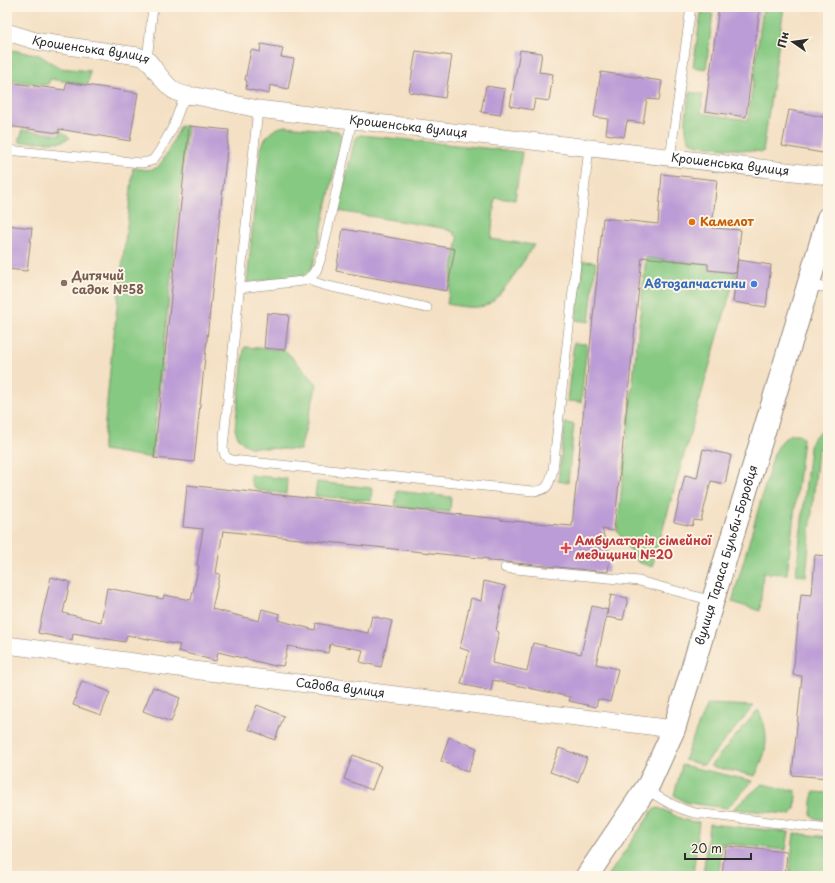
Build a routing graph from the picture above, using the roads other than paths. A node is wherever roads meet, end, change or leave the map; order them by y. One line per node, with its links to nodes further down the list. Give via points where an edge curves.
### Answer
1 (153, 7): 4 (lane)
2 (691, 7): 10 (lane)
3 (7, 32): 4 (street, Крошенська вулиця, via 48,43 138,56)
4 (147, 60): 5 (street, Крошенська вулиця, via 173,91)
5 (187, 96): 6 (street, Крошенська вулиця); 9 (lane, via 160,150 153,160 147,162)
6 (258, 109): 7 (street, Крошенська вулиця); 15 (lane)
7 (352, 121): 8 (street, Крошенська вулиця); 13 (lane, via 322,254 318,268)
8 (589, 148): 10 (street, Крошенська вулиця); 15 (lane, via 553,470 547,487 541,491 227,458 223,447)
9 (7, 150)
10 (670, 158): 11 (street, Крошенська вулиця)
11 (828, 176)
12 (828, 218): 14 (street, вулиця Тараса Бульби-Боровця)
13 (311, 278): 15 (lane); 16 (lane, via 323,285)
14 (818, 287): 18 (street, вулиця Тараса Бульби-Боровця)
15 (240, 288)
16 (427, 308)
17 (505, 568): 18 (lane, via 639,582)
18 (713, 601): 20 (street, вулиця Тараса Бульби-Боровця)
19 (7, 645): 20 (street, Садова вулиця)
20 (674, 729): 21 (street, вулиця Тараса Бульби-Боровця)
21 (646, 789): 22 (lane, via 680,808 695,813); 23 (street, вулиця Тараса Бульби-Боровця)
22 (828, 829)
23 (587, 876)

